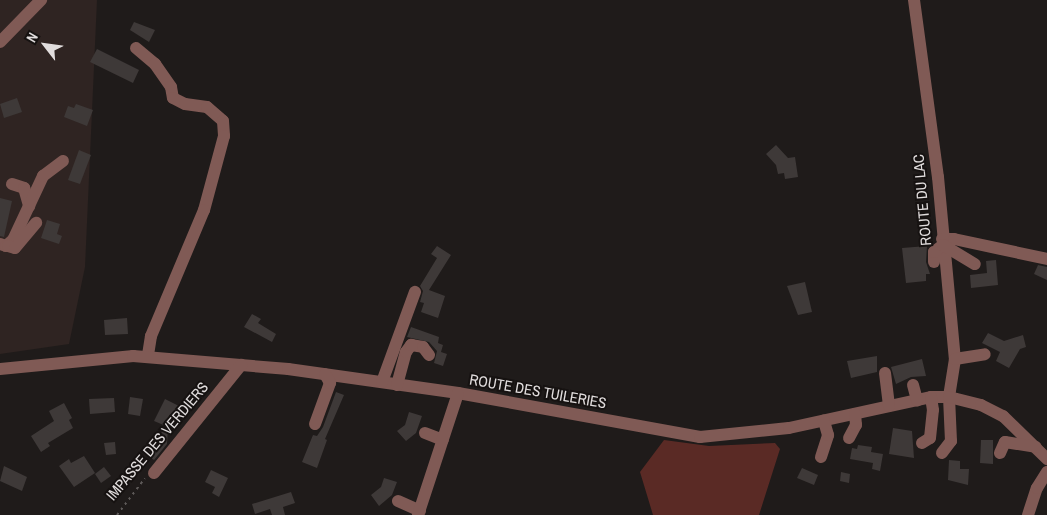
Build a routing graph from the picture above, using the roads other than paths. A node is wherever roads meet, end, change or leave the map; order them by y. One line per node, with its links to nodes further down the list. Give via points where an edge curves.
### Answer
1 (41, 0): 3 (street)
2 (914, 0): 9 (street, ROUTE DU LAC, via 938,177)
3 (0, 42)
4 (136, 48): 17 (street, via 155,64 171,87 174,98 185,104 207,107 223,121 224,129 204,210 151,336)
5 (63, 161): 7 (street, via 43,176)
6 (12, 184): 7 (street, via 24,188)
7 (29, 206): 10 (street, via 14,240)
8 (36, 223): 10 (street, via 16,248)
9 (942, 242): 11 (street, via 954,239); 12 (street, via 934,252); 13 (street); 18 (street, ROUTE DU LAC)
10 (3, 245)
11 (1047, 259)
12 (934, 262)
13 (975, 264)
14 (415, 292): 23 (street)
15 (985, 354): 18 (street)
16 (429, 355): 24 (street, via 422,347 411,345)
17 (148, 356): 19 (street, ROUTE DES TUILERIES); 20 (street, ROUTE DES TUILERIES, via 59,361)
18 (955, 359): 28 (street, ROUTE DU LAC)
19 (241, 365): 21 (street, ROUTE DES TUILERIES); 44 (street, IMPASSE DES VERDIERS)
20 (0, 369)
21 (325, 374): 23 (street, ROUTE DES TUILERIES); 33 (street, via 330,383)
22 (885, 374): 30 (street)
23 (382, 382): 24 (street, ROUTE DES TUILERIES)
24 (397, 385): 26 (street, ROUTE DES TUILERIES)
25 (913, 385): 29 (street)
26 (458, 393): 32 (street, ROUTE DES TUILERIES, via 700,437 789,428); 36 (street)
27 (931, 398): 28 (street, ROUTE DES TUILERIES); 29 (street, ROUTE DES TUILERIES); 37 (street, via 930,438)
28 (949, 398): 38 (street, ROUTE DES TUILERIES, via 991,409); 40 (street, ROUTE DU LAC, via 950,441)
29 (917, 400): 30 (street, ROUTE DES TUILERIES)
30 (889, 406): 31 (street, ROUTE DES TUILERIES)
31 (854, 414): 32 (street, ROUTE DES TUILERIES); 35 (street, via 856,425)
32 (824, 420): 41 (street, via 828,435)
33 (315, 424)
34 (426, 433): 36 (street)
35 (849, 438)
36 (443, 440): 46 (street)
37 (922, 443)
38 (1036, 447): 39 (street, via 1005,442); 42 (street, ROUTE DES TUILERIES)
39 (1000, 452)
40 (942, 453)
41 (821, 457)
42 (1047, 459)
43 (1047, 472): 47 (street, via 1037,488)
44 (154, 473)
45 (398, 501): 46 (street)
46 (419, 513)
47 (1028, 515)

